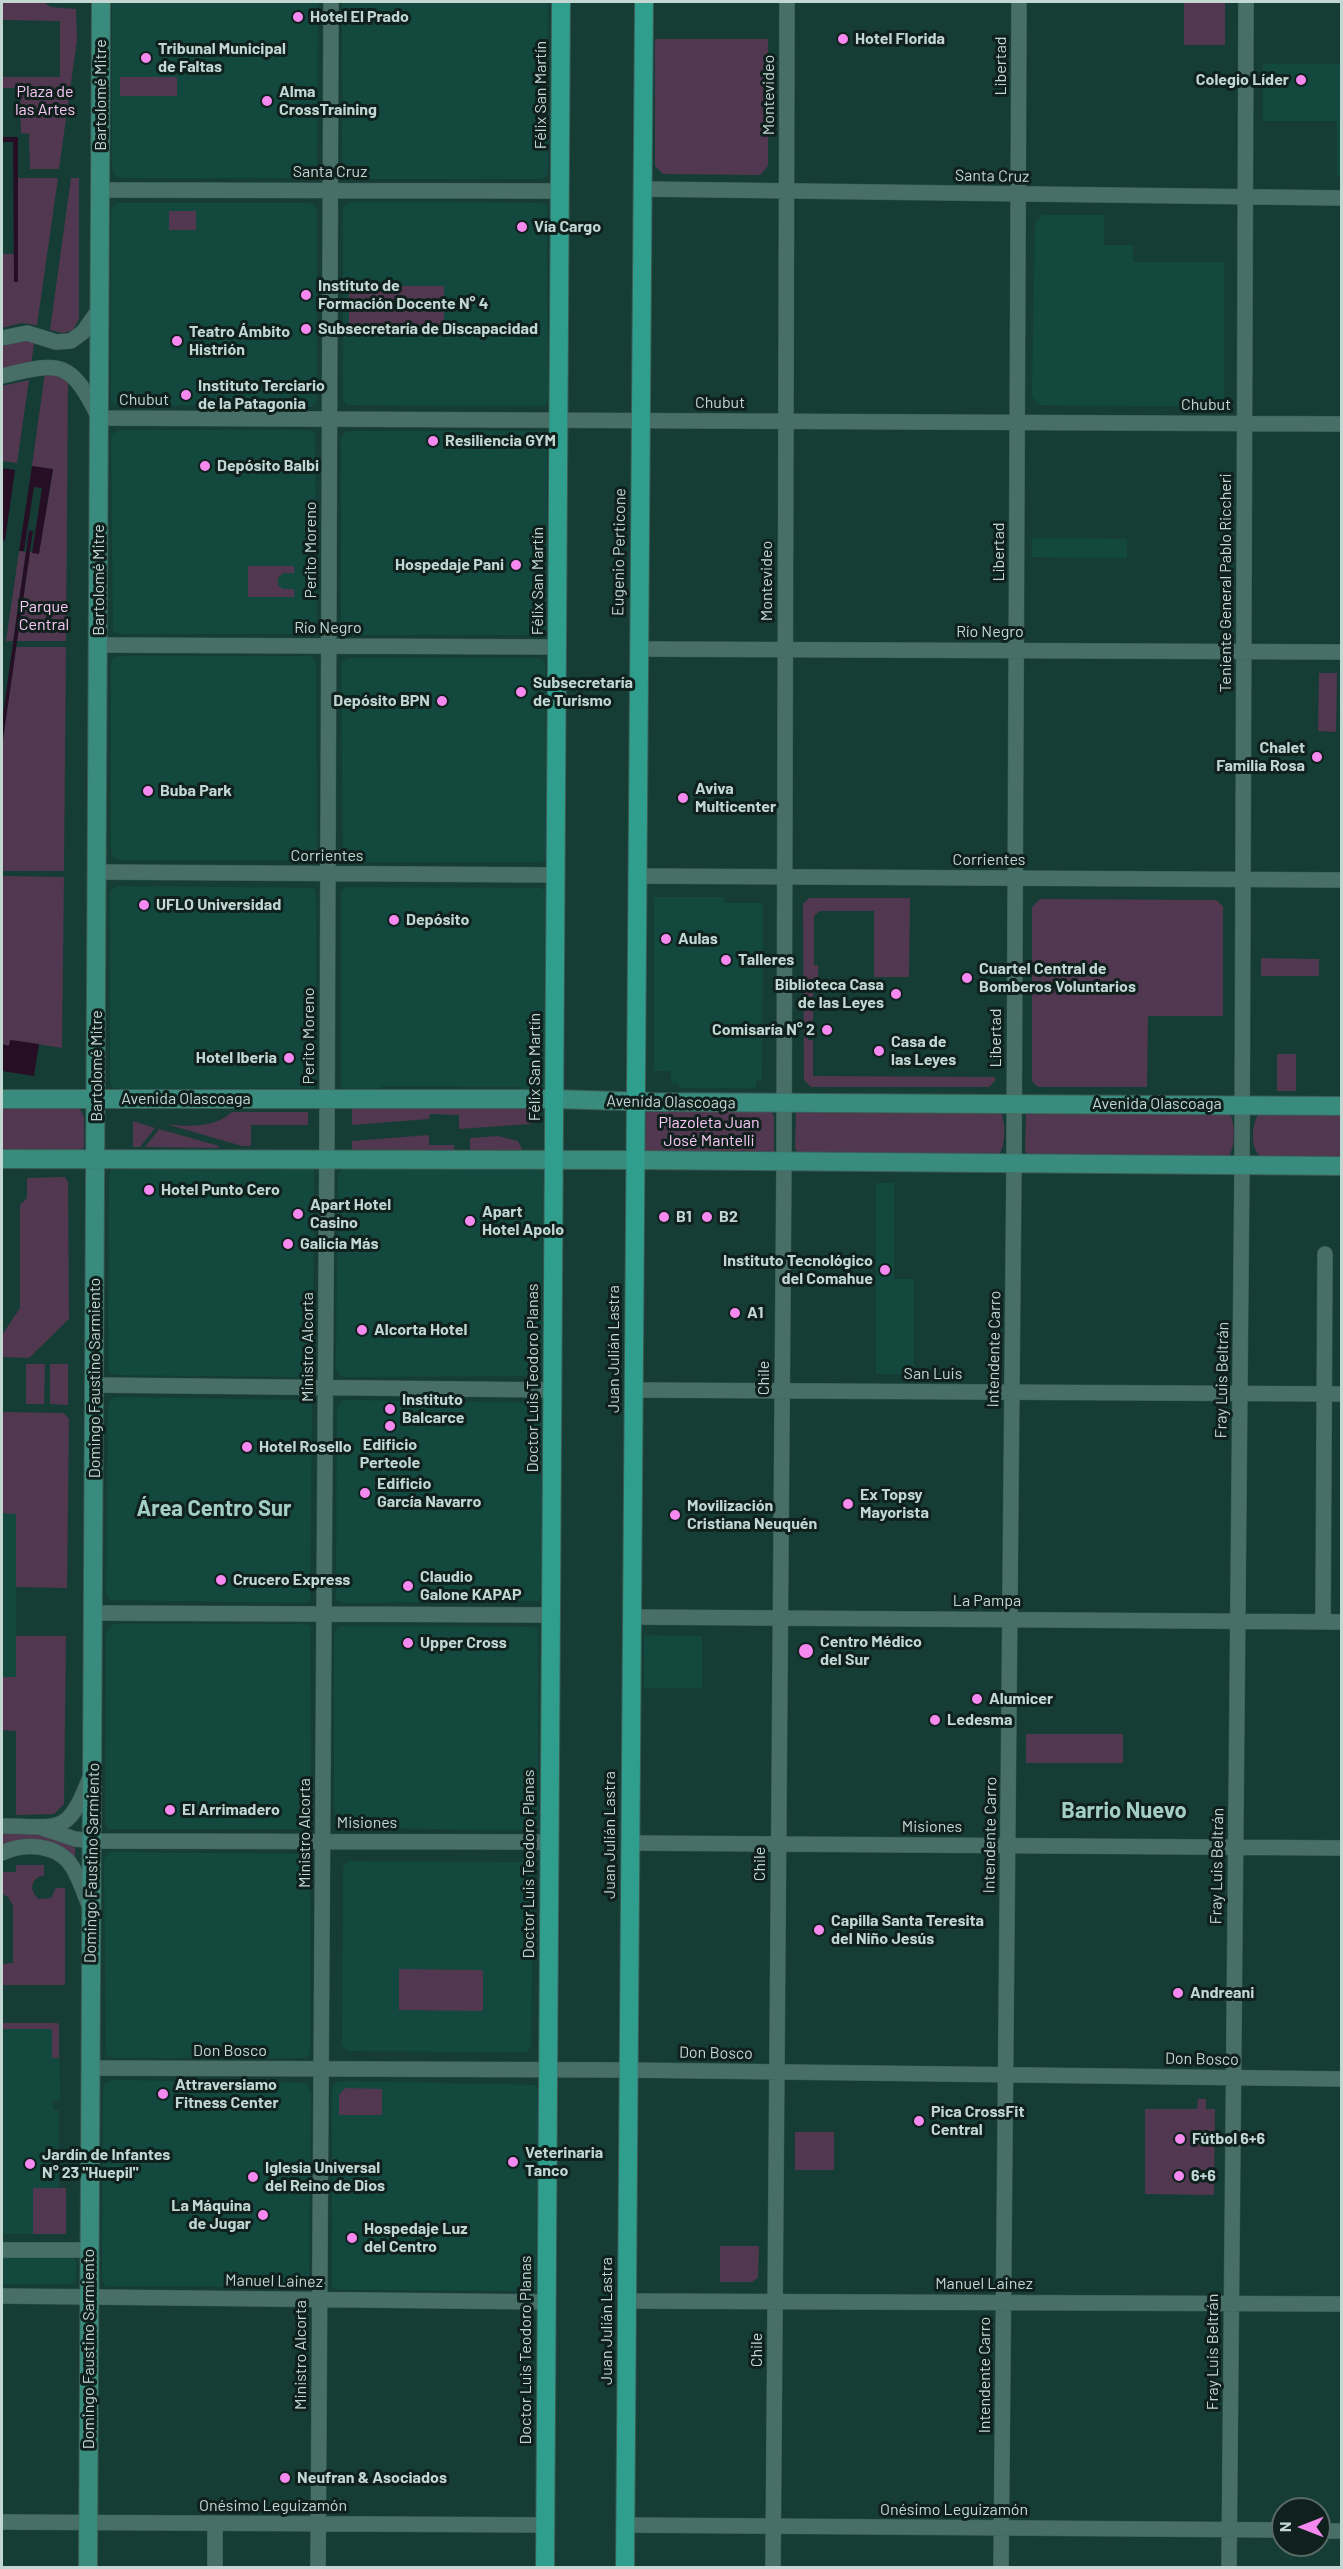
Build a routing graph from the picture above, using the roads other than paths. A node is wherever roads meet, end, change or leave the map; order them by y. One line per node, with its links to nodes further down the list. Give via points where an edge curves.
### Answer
1 (101, 2): 9 (main road, Bartolomé Mitre)
2 (331, 2): 10 (street, Perito Moreno)
3 (561, 2): 11 (highway, Félix San Martín)
4 (644, 2): 8 (highway, Eugenio Perticone)
5 (787, 2): 12 (street, Montevideo)
6 (1019, 2): 13 (street, Libertad)
7 (1246, 2): 14 (street, Teniente General Pablo Riccheri)
8 (642, 189): 12 (street, Santa Cruz); 22 (highway, Eugenio Perticone)
9 (100, 190): 10 (street, Santa Cruz); 16 (main road, Bartolomé Mitre)
10 (330, 190): 11 (street, Santa Cruz); 20 (street, Perito Moreno)
11 (559, 191): 21 (highway, Félix San Martín)
12 (786, 191): 13 (street, Santa Cruz); 23 (street, Montevideo)
13 (1018, 194): 14 (street, Santa Cruz); 24 (street, Libertad)
14 (1246, 197): 15 (street, Santa Cruz); 25 (street, Teniente General Pablo Riccheri)
15 (1341, 198)
16 (100, 308): 17 (street, via 83,332 71,341 56,342 27,333); 19 (main road, Bartolomé Mitre)
17 (2, 338)
18 (2, 376): 19 (street, via 44,367 62,369 73,375)
19 (99, 418): 20 (street, Chubut); 27 (main road, Bartolomé Mitre)
20 (329, 418): 21 (street, Chubut); 28 (street, Perito Moreno)
21 (558, 419): 22 (street, Chubut); 29 (highway, Félix San Martín)
22 (640, 421): 23 (street, Chubut); 30 (highway, Eugenio Perticone)
23 (786, 422): 24 (street, Chubut); 31 (street, Montevideo)
24 (1017, 422): 25 (street, Chubut); 32 (street, Libertad)
25 (1245, 423): 26 (street, Chubut); 33 (street, Teniente General Pablo Riccheri)
26 (1341, 424)
27 (98, 645): 28 (street, Río Negro); 35 (main road, Bartolomé Mitre)
28 (329, 645): 29 (street, Río Negro); 36 (street, Perito Moreno)
29 (557, 646): 37 (highway, Félix San Martín)
30 (638, 649): 31 (street, Río Negro); 38 (highway, Eugenio Perticone)
31 (785, 650): 32 (street, Río Negro); 39 (street, Montevideo)
32 (1016, 651): 33 (street, Río Negro); 40 (street, Libertad)
33 (1244, 652): 34 (street, Río Negro); 41 (street, Teniente General Pablo Riccheri)
34 (1341, 652)
35 (98, 872): 36 (street, Corrientes); 44 (main road, Bartolomé Mitre)
36 (328, 874): 37 (street, Corrientes); 45 (street, Perito Moreno)
37 (556, 876): 46 (highway, Félix San Martín)
38 (636, 876): 39 (street, Corrientes); 47 (highway, Eugenio Perticone)
39 (784, 877): 40 (street, Corrientes); 48 (street, Montevideo)
40 (1015, 878): 41 (street, Corrientes); 49 (street, Libertad)
41 (1243, 879): 42 (street, Corrientes); 50 (street, Teniente General Pablo Riccheri)
42 (1341, 880)
43 (2, 1099): 44 (main road, Avenida Olascoaga)
44 (96, 1099): 45 (main road, Avenida Olascoaga); 53 (main road, Bartolomé Mitre)
45 (327, 1099): 46 (main road, Avenida Olascoaga); 54 (street, Ministro Alcorta)
46 (554, 1099): 47 (main road, Avenida Olascoaga); 56 (highway, Félix San Martín)
47 (634, 1102): 48 (main road, Avenida Olascoaga); 55 (highway, Juan Julián Lastra)
48 (784, 1103): 49 (main road, Avenida Olascoaga); 57 (street, Montevideo)
49 (1014, 1104): 50 (main road, Avenida Olascoaga); 58 (street, Intendente Carro)
50 (1242, 1105): 51 (main road, Avenida Olascoaga); 59 (street, Teniente General Pablo Riccheri)
51 (1341, 1106)
52 (2, 1159): 53 (main road)
53 (96, 1160): 54 (main road); 62 (main road, Domingo Faustino Sarmiento)
54 (327, 1160): 56 (main road); 63 (street, Ministro Alcorta)
55 (634, 1160): 56 (main road); 57 (main road); 65 (highway, Juan Julián Lastra)
56 (554, 1161): 64 (highway, Doctor Luis Teodoro Planas)
57 (784, 1161): 58 (main road); 66 (street, Chile)
58 (1014, 1163): 59 (main road); 67 (street, Intendente Carro)
59 (1242, 1165): 60 (main road); 68 (street, Fray Luis Beltrán)
60 (1341, 1166)
61 (1325, 1254): 69 (street)
62 (95, 1385): 63 (street); 71 (main road, Domingo Faustino Sarmiento)
63 (325, 1388): 64 (street); 72 (street, Ministro Alcorta)
64 (552, 1390): 73 (highway, Doctor Luis Teodoro Planas)
65 (633, 1390): 66 (street, San Luis); 74 (highway, Juan Julián Lastra)
66 (782, 1391): 67 (street, San Luis); 75 (street, Chile)
67 (1012, 1392): 68 (street, San Luis); 76 (street, Intendente Carro)
68 (1239, 1394): 69 (street, San Luis); 77 (street, Fray Luis Beltrán)
69 (1324, 1394): 70 (street, San Luis); 78 (street)
70 (1341, 1394)
71 (94, 1613): 72 (street); 80 (main road, Domingo Faustino Sarmiento)
72 (324, 1614): 73 (street); 84 (street, Ministro Alcorta)
73 (550, 1615): 85 (highway, Doctor Luis Teodoro Planas)
74 (631, 1617): 75 (street, La Pampa); 86 (highway, Juan Julián Lastra)
75 (780, 1618): 76 (street, La Pampa); 87 (street, Chile)
76 (1010, 1620): 77 (street, La Pampa); 88 (street, Intendente Carro)
77 (1237, 1621): 78 (street, La Pampa); 89 (street, Fray Luis Beltrán)
78 (1323, 1622): 79 (street, La Pampa)
79 (1341, 1622)
80 (93, 1767): 82 (street, via 73,1815 60,1825); 83 (main road, Domingo Faustino Sarmiento)
81 (2, 1826): 82 (street)
82 (42, 1828): 83 (street, Misiones)
83 (93, 1841): 84 (street, Misiones); 92 (main road, Domingo Faustino Sarmiento)
84 (323, 1841): 85 (street, Misiones); 94 (street, Ministro Alcorta)
85 (549, 1842): 96 (highway, Doctor Luis Teodoro Planas)
86 (630, 1843): 87 (street, Misiones); 95 (highway, Juan Julián Lastra)
87 (779, 1844): 88 (street, Misiones); 97 (street, Chile)
88 (1008, 1846): 89 (street, Misiones); 98 (street, Intendente Carro)
89 (1235, 1847): 90 (street, Misiones); 99 (street, Fray Luis Beltrán)
90 (1341, 1848)
91 (2, 1853): 92 (street, via 32,1847 61,1855 74,1869)
92 (90, 1908): 93 (main road, Domingo Faustino Sarmiento)
93 (90, 2068): 94 (street, Don Bosco); 102 (main road, Domingo Faustino Sarmiento)
94 (321, 2070): 96 (street, Don Bosco); 105 (street, Ministro Alcorta)
95 (628, 2070): 96 (street, Don Bosco); 97 (street, Don Bosco); 106 (highway, Juan Julián Lastra)
96 (547, 2071): 108 (highway, Doctor Luis Teodoro Planas)
97 (777, 2072): 98 (street, Don Bosco); 107 (street, Chile)
98 (1005, 2075): 99 (street, Don Bosco); 109 (street, Intendente Carro)
99 (1233, 2078): 100 (street, Don Bosco); 110 (street, Fray Luis Beltrán)
100 (1341, 2079)
101 (2, 2250): 102 (street)
102 (90, 2250): 104 (main road, Domingo Faustino Sarmiento)
103 (2, 2296): 104 (street, Manuel Lainez)
104 (90, 2297): 105 (street, Manuel Lainez); 113 (main road, Domingo Faustino Sarmiento)
105 (320, 2300): 108 (street, Manuel Lainez); 115 (street, Ministro Alcorta)
106 (627, 2301): 107 (street, Manuel Lainez); 117 (highway, Juan Julián Lastra)
107 (775, 2301): 109 (street, Manuel Lainez); 118 (street, Chile)
108 (545, 2302): 116 (highway, Doctor Luis Teodoro Planas)
109 (1003, 2302): 110 (street, Manuel Lainez); 119 (street, Intendente Carro)
110 (1231, 2304): 111 (street, Manuel Lainez); 120 (street, Fray Luis Beltrán)
111 (1341, 2304)
112 (2, 2522): 113 (street, Onésimo Leguizamón)
113 (88, 2523): 114 (street, Onésimo Leguizamón); 122 (main road, Domingo Faustino Sarmiento)
114 (215, 2523): 115 (street, Onésimo Leguizamón); 123 (street)
115 (318, 2524): 116 (street, Onésimo Leguizamón); 124 (street, Ministro Alcorta)
116 (545, 2525): 125 (highway, Doctor Luis Teodoro Planas)
117 (625, 2525): 118 (street, Onésimo Leguizamón); 126 (highway, Juan Julián Lastra)
118 (774, 2526): 119 (street, Onésimo Leguizamón); 127 (street, Chile)
119 (1001, 2528): 120 (street, Onésimo Leguizamón); 128 (street, Intendente Carro)
120 (1229, 2530): 121 (street, Onésimo Leguizamón); 129 (street, Fray Luis Beltrán)
121 (1271, 2530)
122 (88, 2568)
123 (215, 2568)
124 (318, 2568)
125 (545, 2568)
126 (625, 2568)
127 (773, 2568)
128 (1001, 2568)
129 (1229, 2568)

